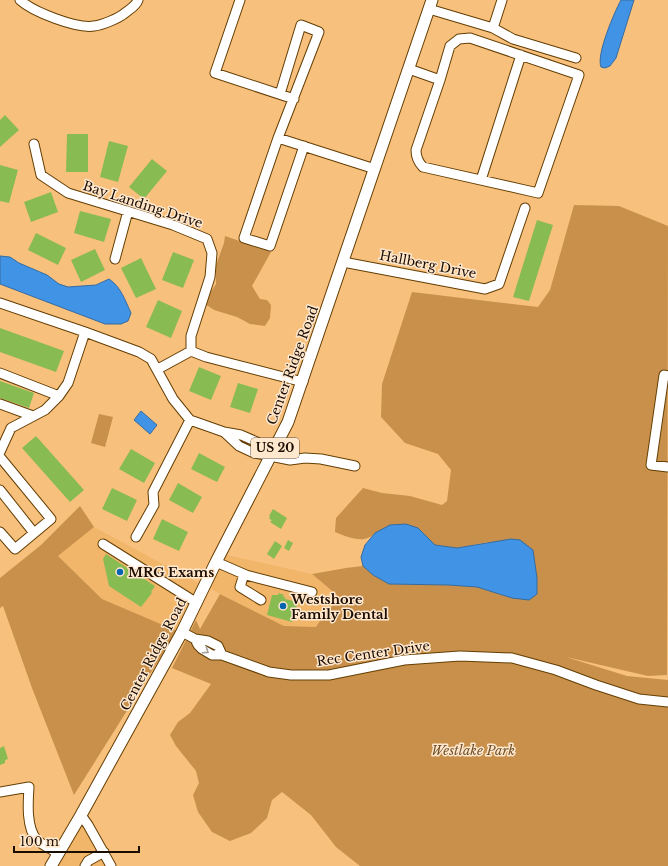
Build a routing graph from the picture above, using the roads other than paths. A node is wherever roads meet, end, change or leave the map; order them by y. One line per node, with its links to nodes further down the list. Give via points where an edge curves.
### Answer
1 (20, 0): 2 (street, via 42,14 77,25 94,26 120,17)
2 (138, 0)
3 (240, 0): 11 (street, via 215,73)
4 (502, 0): 6 (street)
5 (431, 4): 6 (street); 9 (main road, Center Ridge Road / US 20)
6 (493, 28): 8 (street, via 513,39)
7 (521, 56): 10 (street, via 470,38 459,39 450,46); 17 (street); 17 (street, via 579,75 538,193)
8 (576, 58)
9 (409, 70): 10 (street); 16 (main road, Center Ridge Road / US 20)
10 (440, 80): 17 (street, via 416,150 418,163 423,167)
11 (280, 94): 12 (street); 12 (street, via 301,25 319,32)
12 (294, 100): 13 (street)
13 (278, 138): 15 (street); 15 (street, via 244,238 270,246)
14 (34, 144): 19 (street, Bay Landing Drive, via 41,175 68,193)
15 (304, 146): 16 (street)
16 (375, 169): 21 (main road, Center Ridge Road / US 20)
17 (481, 180)
18 (525, 208): 21 (street, Hallberg Drive, via 499,284 485,289)
19 (128, 211): 20 (street); 24 (street, Bay Landing Drive, via 174,225 207,239 212,253 210,277 191,336)
20 (115, 259)
21 (343, 262): 28 (main road, Center Ridge Road / US 20)
22 (0, 303): 23 (street)
23 (85, 332): 25 (street, via 151,359); 29 (street, via 68,383)
24 (191, 351): 25 (street); 28 (street)
25 (158, 369): 32 (street, via 173,399)
26 (0, 373): 29 (street)
27 (668, 376): 37 (street, via 664,375 651,465)
28 (303, 382): 34 (main road, Center Ridge Road / US 20, via 288,422)
29 (59, 396): 31 (street, via 45,410)
30 (0, 404): 31 (street)
31 (34, 416): 33 (street, via 11,428)
32 (190, 420): 34 (street, via 224,432 239,446 254,453); 41 (street, via 153,492 154,505)
33 (0, 452)
34 (271, 455): 36 (street, via 290,460 321,459); 43 (main road, Center Ridge Road / US 20)
35 (0, 457): 40 (street, via 51,519)
36 (355, 466)
37 (668, 467)
38 (0, 490): 40 (street)
39 (0, 532): 40 (street, via 15,548)
40 (34, 532)
41 (136, 536)
42 (103, 544): 47 (street)
43 (216, 562): 44 (street); 47 (main road, Center Ridge Road / US 20)
44 (244, 574): 45 (street); 46 (street, via 240,587)
45 (312, 592)
46 (260, 600)
47 (197, 603): 48 (main road, Center Ridge Road / US 20)
48 (182, 632): 49 (street, Rec Center Drive, via 218,646 222,654 269,672 291,675 329,674 404,660 460,656 512,658 556,670 639,700); 51 (main road, Center Ridge Road / US 20)
49 (668, 702)
50 (0, 792): 53 (street, via 29,787 30,826 36,839)
51 (81, 815): 52 (street); 53 (main road, Center Ridge Road / US 20)
52 (104, 852): 55 (street, via 88,861); 56 (street)
53 (58, 854): 54 (main road, Center Ridge Road / US 20)
54 (51, 866)
55 (85, 866)
56 (112, 866)

